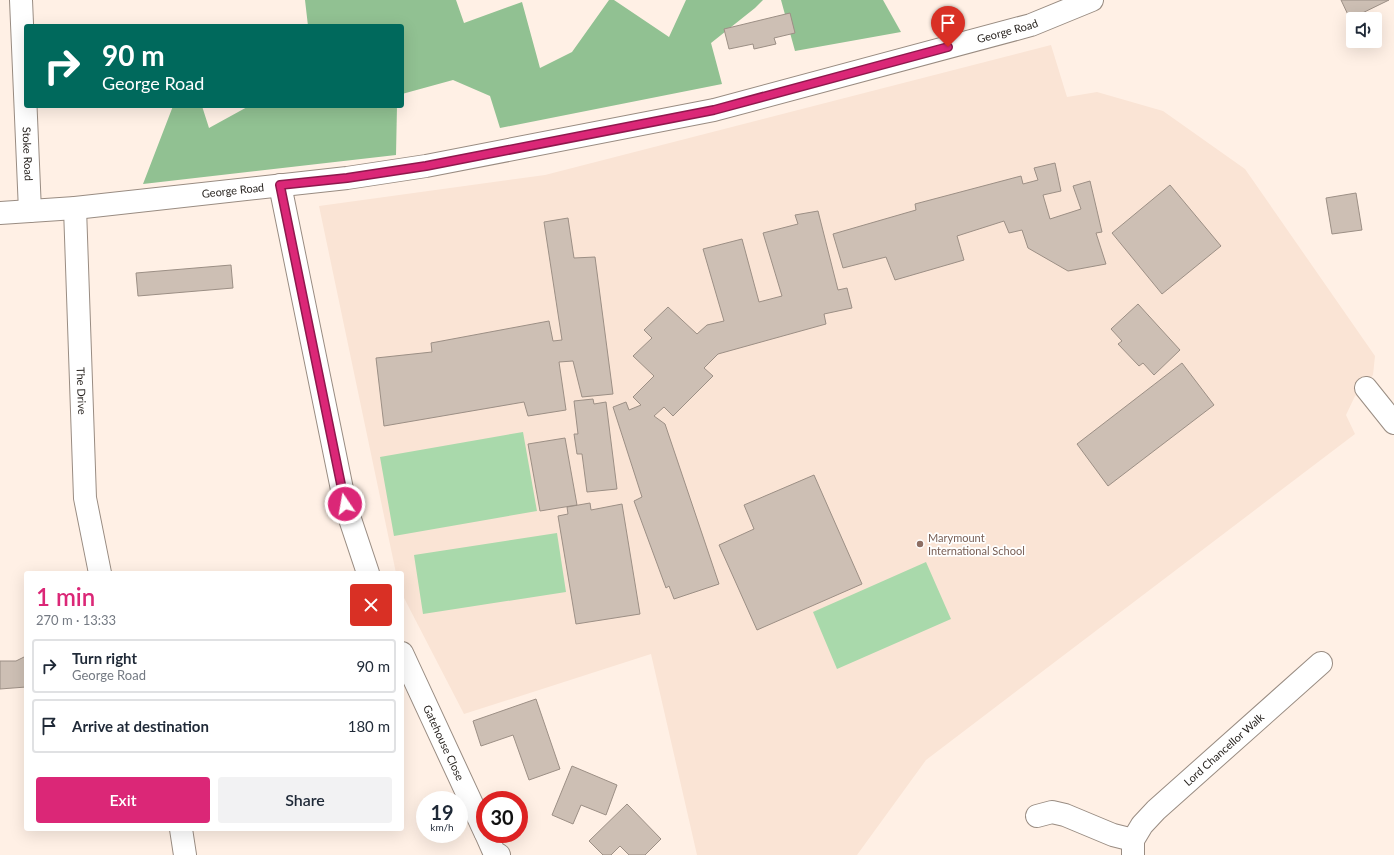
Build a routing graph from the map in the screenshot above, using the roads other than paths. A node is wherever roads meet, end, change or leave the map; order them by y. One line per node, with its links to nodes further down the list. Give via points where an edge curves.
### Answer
1 (21, 0): 3 (street, Stoke Road)
2 (1092, 0): 5 (street, George Road, via 1030,25 714,110 426,166)
3 (24, 70)
4 (26, 108): 7 (street, Stoke Road)
5 (280, 185): 6 (street, George Road); 12 (street, via 345,504)
6 (75, 208): 7 (street, George Road); 11 (street, The Drive, via 85,498)
7 (30, 211): 8 (street, George Road)
8 (0, 213)
9 (1366, 388): 10 (street)
10 (1394, 423)
11 (100, 571)
12 (367, 571)
13 (404, 657): 15 (street, Gatehouse Close)
14 (1321, 663): 19 (street, Lord Chancellor Walk, via 1156,810 1142,825)
15 (476, 813)
16 (1037, 816): 19 (street, Lord Chancellor Walk, via 1052,812 1065,815 1113,835)
17 (181, 831): 20 (street)
18 (490, 843): 21 (street, Gatehouse Close, via 494,852)
19 (1133, 847)
20 (185, 855)
21 (499, 855)

